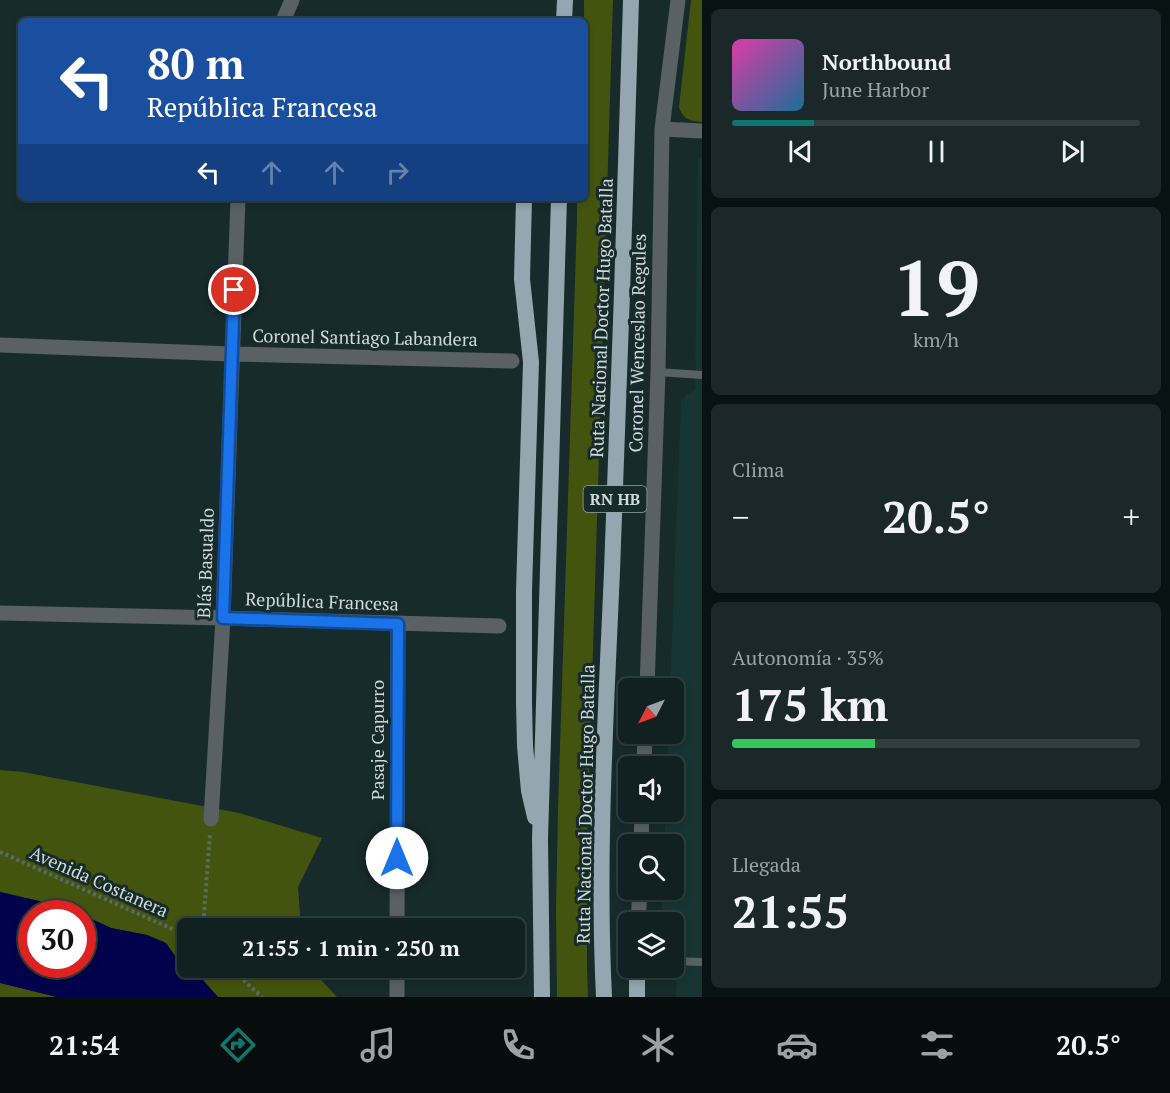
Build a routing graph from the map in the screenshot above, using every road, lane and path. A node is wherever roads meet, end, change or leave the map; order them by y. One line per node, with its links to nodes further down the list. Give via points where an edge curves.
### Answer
1 (292, 0): 5 (street)
2 (565, 0): 6 (highway)
3 (631, 0): 36 (highway, Ruta Nacional Doctor Hugo Batalla / RN HB, via 603,794)
4 (678, 0): 7 (street, Coronel Wenceslao Regules)
5 (284, 18)
6 (564, 18)
7 (662, 129): 8 (street); 15 (street, Coronel Wenceslao Regules)
8 (702, 131)
9 (238, 201): 13 (street, Blás Basualdo)
10 (524, 201): 23 (highway, via 522,279 531,362 524,591 525,746 529,792)
11 (559, 201): 23 (highway)
12 (0, 345): 13 (street, Coronel Santiago Labandera)
13 (232, 354): 14 (street, Coronel Santiago Labandera); 18 (street, Blás Basualdo)
14 (513, 361)
15 (658, 372): 16 (lane); 21 (street, Coronel Wenceslao Regules)
16 (702, 375)
17 (0, 613): 18 (street, República Francesa)
18 (223, 618): 19 (street, República Francesa); 22 (street, Blás Basualdo)
19 (398, 624): 20 (street, República Francesa); 26 (street, Pasaje Capurro)
20 (499, 626)
21 (647, 678)
22 (212, 819): 25 (path)
23 (540, 839): 35 (highway)
24 (0, 852): 27 (path, Avenida Costanera)
25 (204, 918)
26 (397, 918)
27 (177, 931)
28 (684, 961): 29 (lane)
29 (702, 962)
30 (241, 978): 33 (path)
31 (397, 978): 34 (street)
32 (637, 978): 37 (highway)
33 (262, 997)
34 (397, 997)
35 (542, 997)
36 (604, 997)
37 (637, 997)

